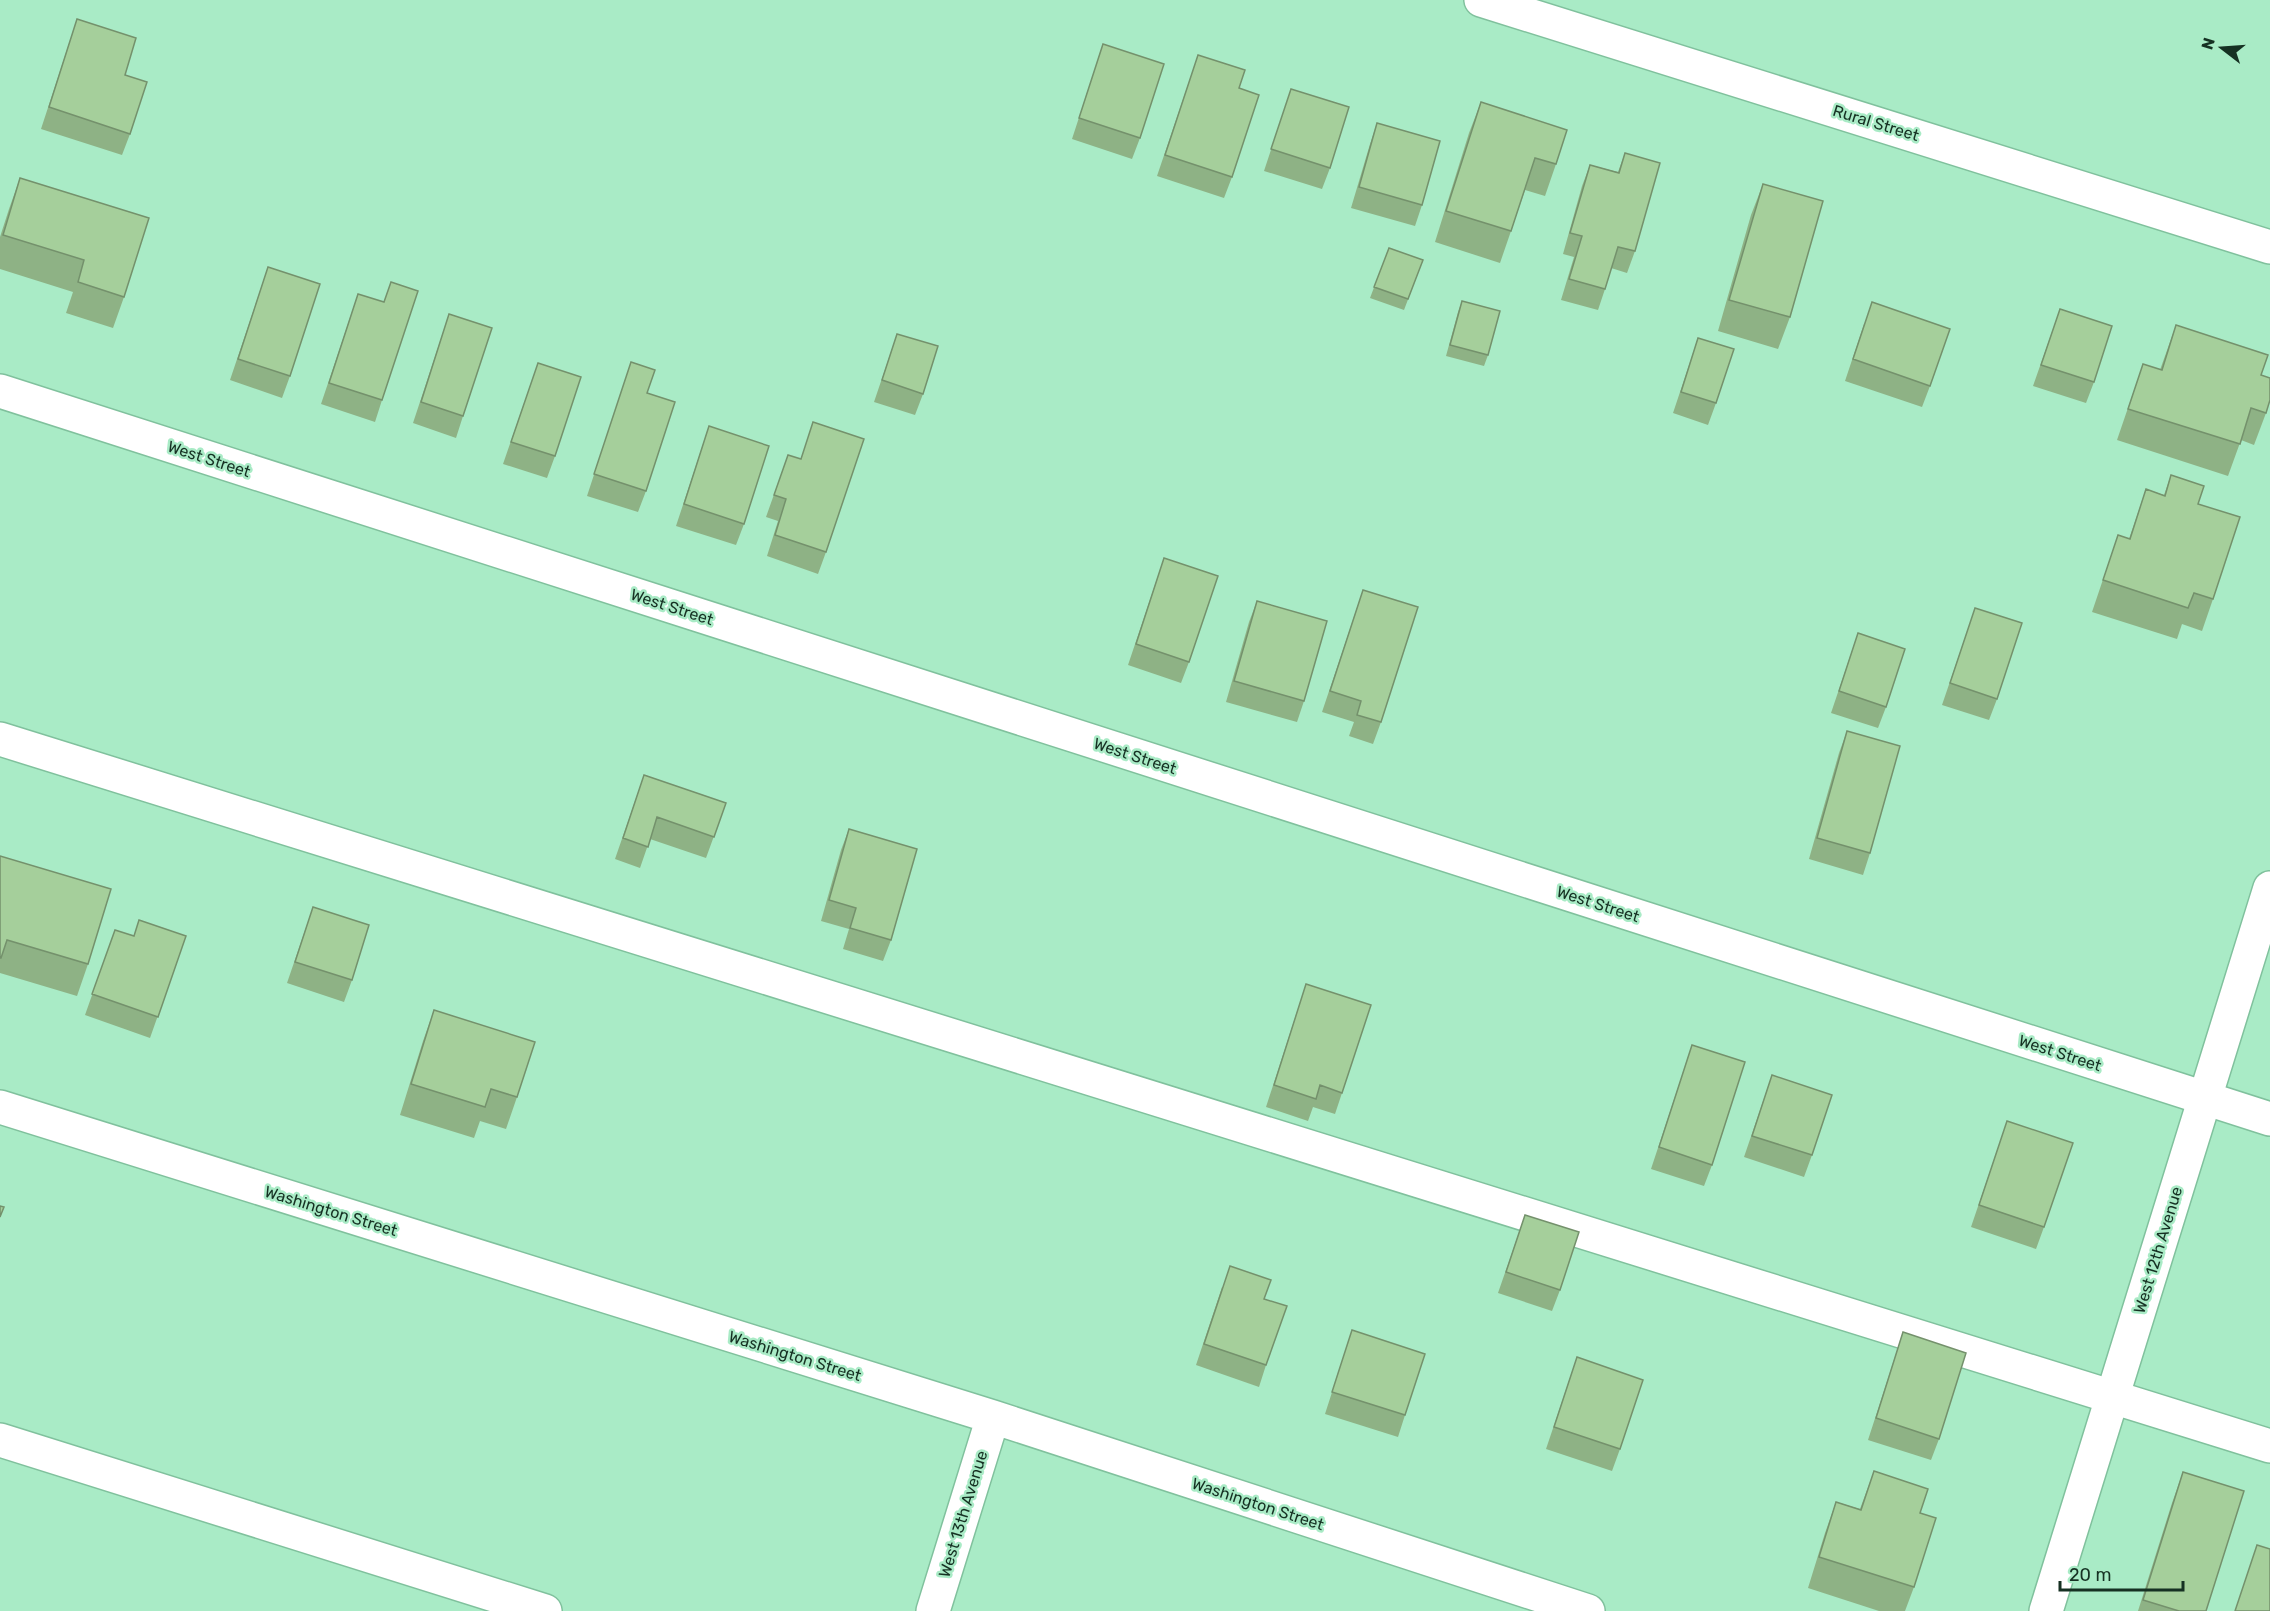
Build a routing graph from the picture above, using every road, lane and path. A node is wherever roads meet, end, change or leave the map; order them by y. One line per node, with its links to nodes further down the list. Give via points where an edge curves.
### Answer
1 (1481, 0): 2 (street, Rural Street)
2 (2270, 247)
3 (0, 391): 6 (street, West Street)
4 (0, 739): 9 (street)
5 (2270, 888): 6 (street, West 12th Avenue)
6 (2205, 1099): 8 (street, West Street); 9 (street, West 12th Avenue)
7 (0, 1107): 10 (street, Washington Street)
8 (2270, 1119)
9 (2112, 1398): 12 (street); 16 (street, West 12th Avenue)
10 (993, 1417): 14 (street, West 13th Avenue); 15 (street, Washington Street)
11 (0, 1440): 13 (street)
12 (2270, 1446)
13 (544, 1611)
14 (933, 1611)
15 (1588, 1611)
16 (2046, 1611)

